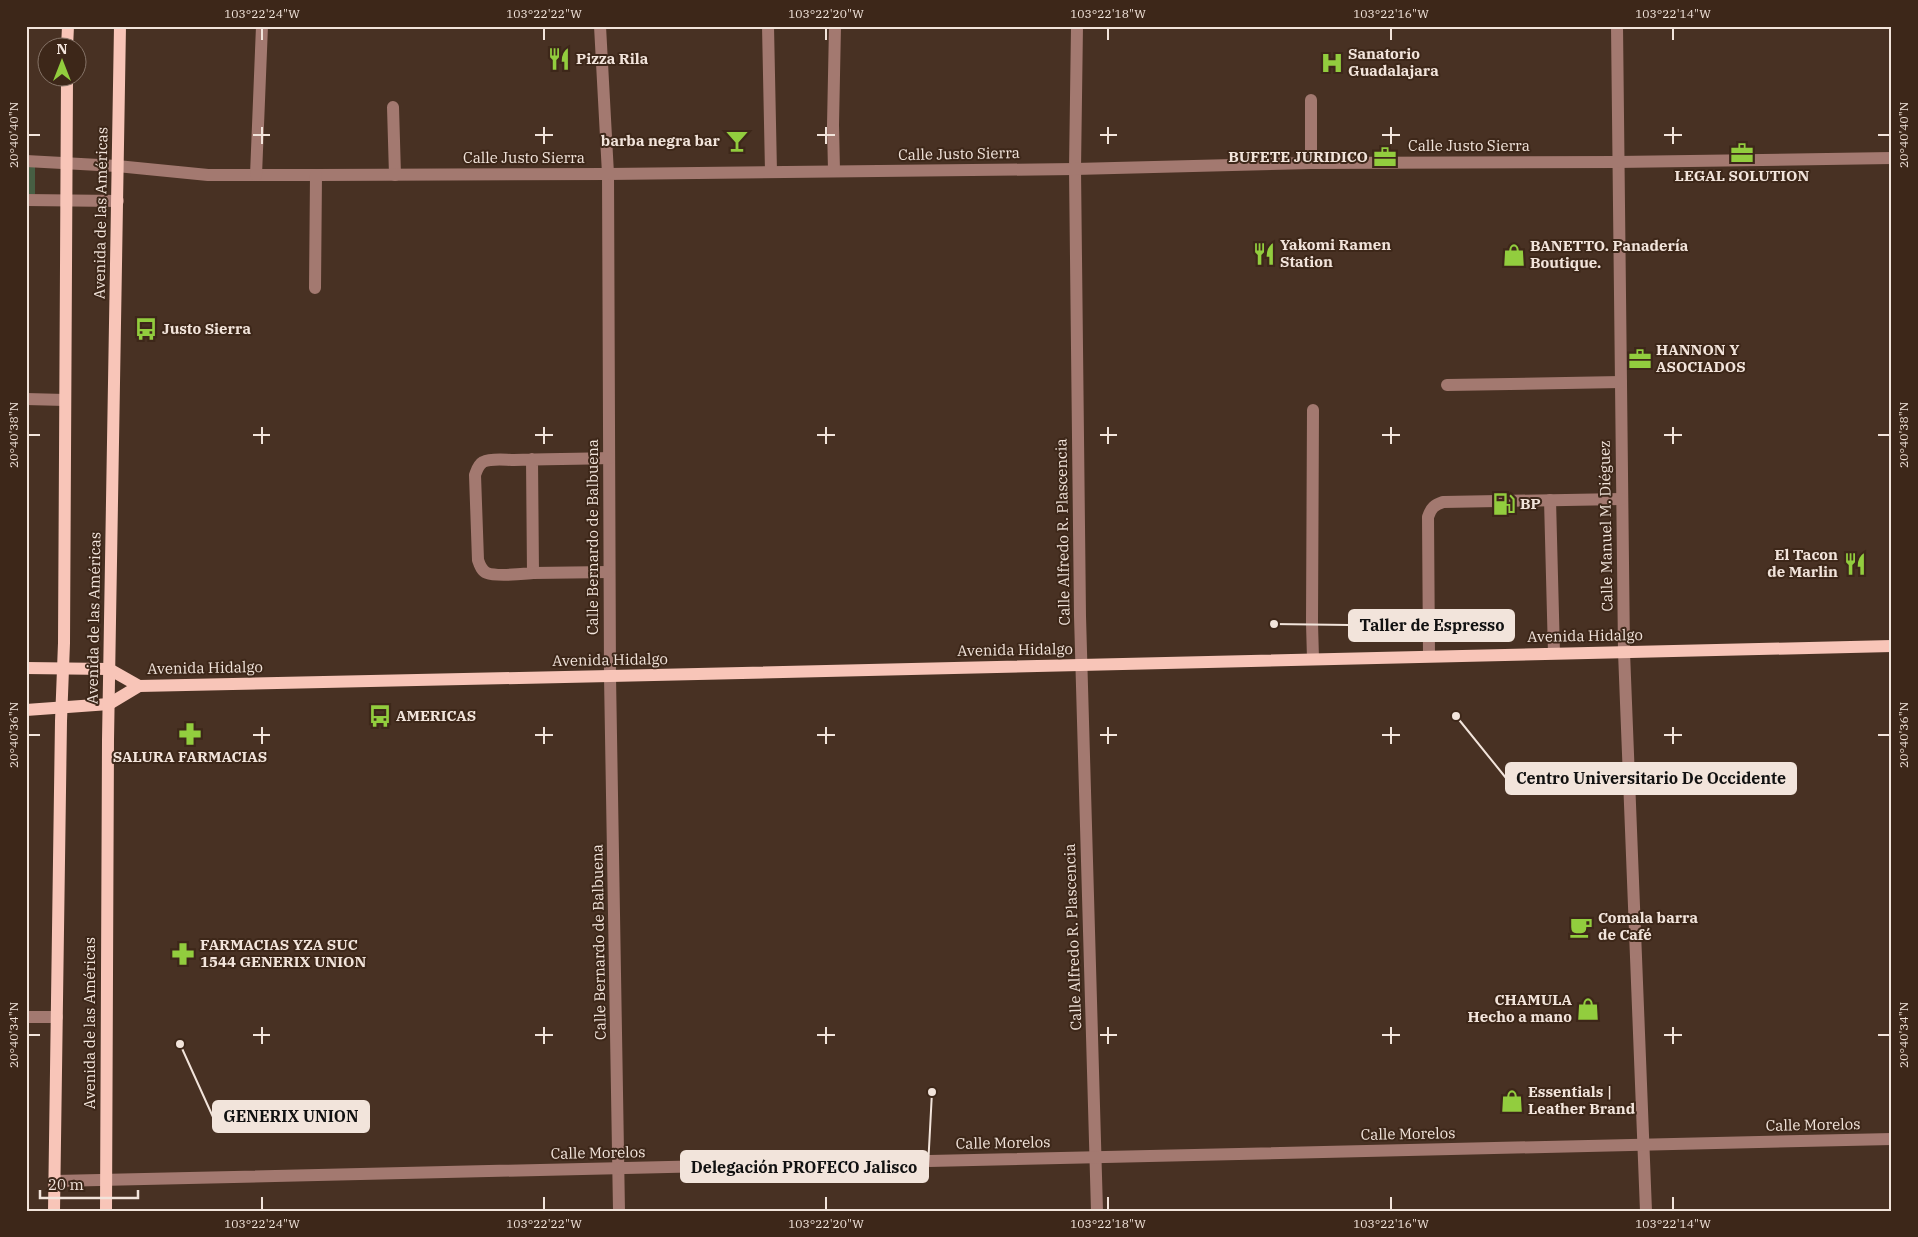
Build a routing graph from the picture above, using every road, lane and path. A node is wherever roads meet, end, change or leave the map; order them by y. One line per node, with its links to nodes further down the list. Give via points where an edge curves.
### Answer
1 (120, 26): 16 (main road, Avenida de las Américas)
2 (262, 26): 21 (street)
3 (600, 26): 20 (street, Calle Bernardo de Balbuena)
4 (768, 26): 18 (street)
5 (835, 26): 19 (street)
6 (1077, 26): 17 (street, Calle Alfredo R. Plascencia)
7 (1616, 26): 14 (street, Calle Manuel M. Diéguez)
8 (67, 88): 13 (main road, Avenida de las Américas)
9 (1310, 100): 15 (street)
10 (393, 107): 23 (street)
11 (1892, 158): 14 (street, Calle Justo Sierra)
12 (26, 161): 13 (street, Calle Justo Sierra)
13 (66, 162): 16 (street, Calle Justo Sierra); 25 (main road, Avenida de las Américas)
14 (1618, 162): 15 (street, Calle Justo Sierra); 28 (street, Calle Manuel M. Diéguez)
15 (1311, 163): 17 (street, Calle Justo Sierra)
16 (117, 166): 21 (street, Calle Justo Sierra, via 208,175); 26 (main road, Avenida de las Américas)
17 (1075, 169): 19 (street, Calle Justo Sierra); 44 (street, Calle Alfredo R. Plascencia)
18 (771, 172): 19 (street, Calle Justo Sierra); 20 (street, Calle Justo Sierra)
19 (834, 172)
20 (608, 174): 23 (street, Calle Justo Sierra); 33 (street, Calle Bernardo de Balbuena)
21 (256, 175): 22 (street, Calle Justo Sierra)
22 (316, 175): 23 (street, Calle Justo Sierra); 27 (street)
23 (395, 175)
24 (26, 200): 25 (street)
25 (66, 200): 26 (street); 31 (main road, Avenida de las Américas)
26 (118, 201): 47 (main road, Avenida de las Américas)
27 (314, 288)
28 (1620, 382): 29 (street); 35 (street, Calle Manuel M. Diéguez)
29 (1447, 385)
30 (26, 399): 31 (street)
31 (65, 400): 46 (main road, Avenida de las Américas)
32 (1313, 410): 43 (street)
33 (609, 458): 34 (street); 37 (street, Calle Bernardo de Balbuena)
34 (532, 459): 38 (street); 38 (street, via 482,462 475,476 480,567 493,574)
35 (1622, 499): 36 (street); 40 (street, Calle Manuel M. Diéguez)
36 (1550, 500): 41 (street); 42 (street, via 1443,502 1430,510)
37 (609, 572): 38 (street); 48 (street, Calle Bernardo de Balbuena)
38 (532, 573)
39 (1892, 646): 40 (main road, Avenida Hidalgo)
40 (1624, 652): 41 (main road, Avenida Hidalgo); 56 (street, Calle Manuel M. Diéguez)
41 (1554, 653): 42 (main road, Avenida Hidalgo)
42 (1429, 656): 43 (main road, Avenida Hidalgo)
43 (1313, 659): 44 (main road, Avenida Hidalgo)
44 (1081, 665): 48 (main road, Avenida Hidalgo); 57 (street, Calle Alfredo R. Plascencia)
45 (26, 668): 46 (main road, Avenida Hidalgo)
46 (63, 668): 47 (main road, Avenida Hidalgo); 51 (main road, Avenida de las Américas)
47 (109, 669): 49 (main road, Avenida Hidalgo); 50 (main road, Avenida de las Américas)
48 (610, 676): 49 (main road, Avenida Hidalgo); 58 (street, Calle Bernardo de Balbuena)
49 (139, 686): 50 (main road, Avenida Hidalgo)
50 (109, 704): 51 (main road, Avenida Hidalgo); 59 (main road, Avenida de las Américas)
51 (62, 707): 52 (main road, Avenida Hidalgo); 54 (main road, Avenida de las Américas)
52 (26, 710)
53 (26, 1017): 54 (street)
54 (57, 1017): 60 (main road, Avenida de las Américas)
55 (1892, 1139): 56 (street, Calle Morelos)
56 (1644, 1145): 57 (street, Calle Morelos); 65 (street, Calle Manuel M. Diéguez)
57 (1097, 1158): 58 (street, Calle Morelos); 64 (street, Calle Alfredo R. Plascencia)
58 (619, 1168): 59 (street, Calle Morelos); 63 (street, Calle Bernardo de Balbuena)
59 (106, 1180): 60 (street, Calle Morelos); 62 (main road, Avenida de las Américas)
60 (55, 1181): 61 (main road, Avenida de las Américas)
61 (54, 1211)
62 (106, 1211)
63 (619, 1211)
64 (1097, 1211)
65 (1646, 1211)

